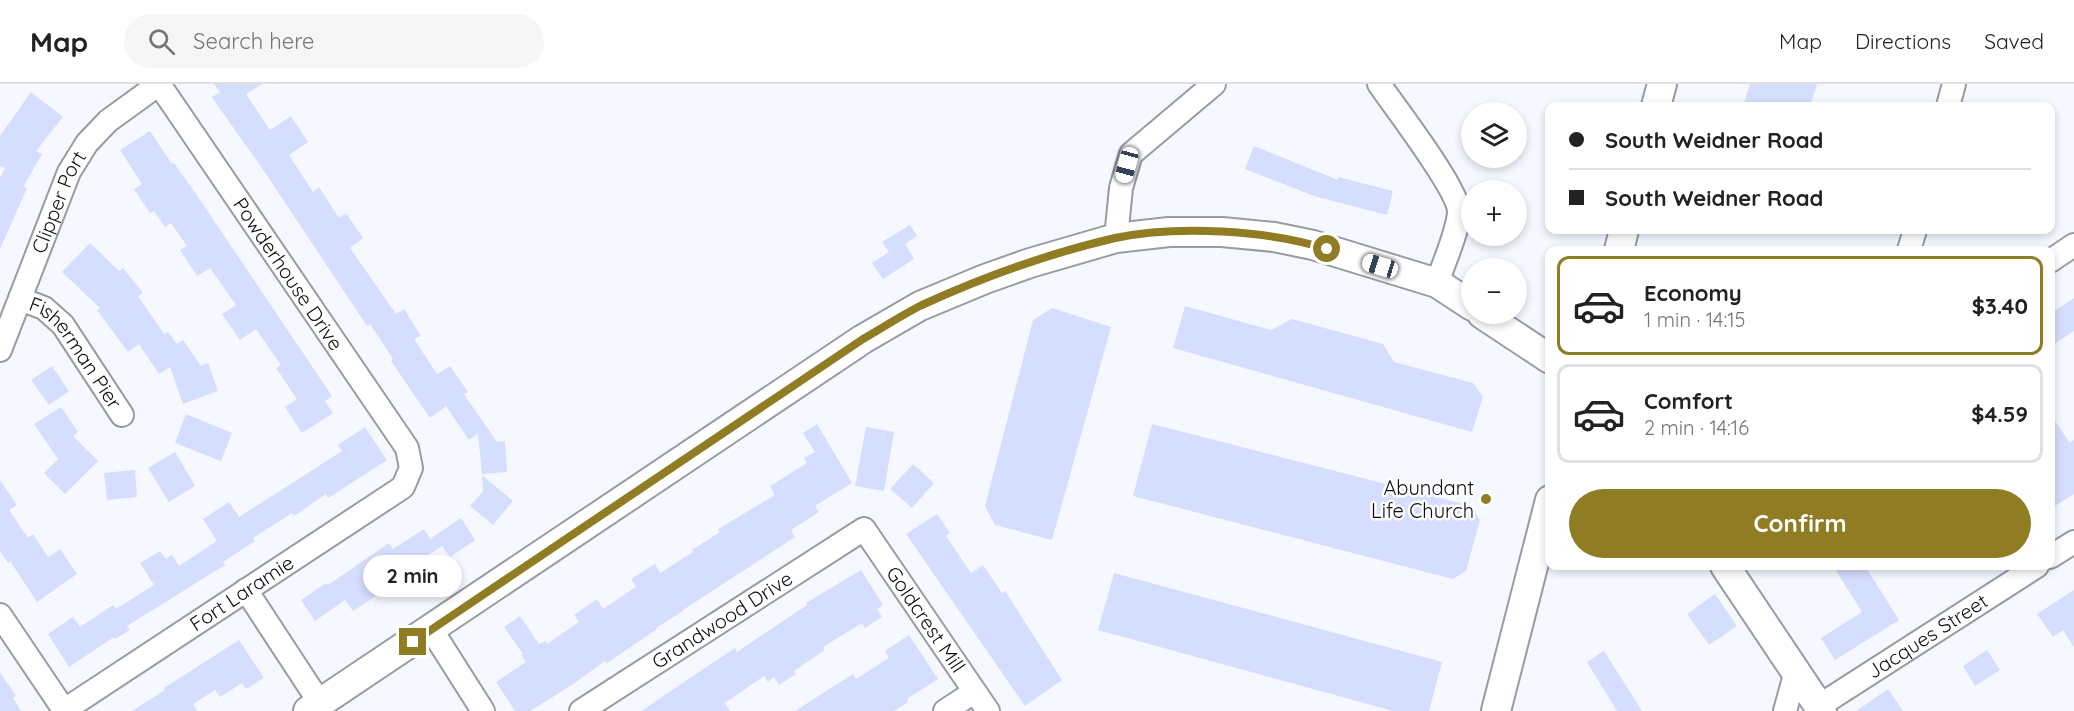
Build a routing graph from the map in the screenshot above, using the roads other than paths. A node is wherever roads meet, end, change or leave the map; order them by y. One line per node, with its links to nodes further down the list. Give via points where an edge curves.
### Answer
1 (159, 84): 12 (street, Clipper Port, via 108,121 87,143 69,172); 18 (street, Powderhouse Drive, via 407,448)
2 (1214, 84): 8 (street, via 1131,154 1120,188)
3 (1379, 84): 11 (street, via 1440,172 1459,210)
4 (1662, 84): 6 (main road)
5 (1954, 84): 7 (street)
6 (1657, 102)
7 (1949, 102)
8 (1116, 238): 11 (main road, via 1169,232 1274,237); 27 (main road, via 1030,263 920,306 863,339)
9 (2074, 245): 10 (street)
10 (2055, 258)
11 (1437, 283): 13 (main road)
12 (20, 299): 15 (street, Clipper Port); 17 (street, Fisherman Pier, via 44,308 63,325)
13 (1461, 299)
14 (1497, 324): 16 (main road)
15 (0, 350)
16 (1545, 356)
17 (122, 415)
18 (411, 468): 25 (street, Fort Laramie, via 403,487)
19 (1545, 520): 37 (main road)
20 (864, 529): 29 (street, Goldcrest Mill); 34 (street, Grandwood Drive)
21 (2074, 542): 22 (street)
22 (2055, 554)
23 (1728, 570): 28 (main road)
24 (2031, 570): 31 (street, Jacques Street)
25 (246, 590): 30 (street); 32 (street, Fort Laramie)
26 (0, 615): 32 (street)
27 (431, 630): 30 (main road); 33 (street)
28 (1796, 671): 31 (main road); 38 (street)
29 (974, 692): 35 (street); 36 (street, Goldcrest Mill)
30 (314, 707)
31 (1820, 709)
32 (63, 711)
33 (483, 711)
34 (581, 711)
35 (945, 711)
36 (988, 711)
37 (1496, 711)
38 (1785, 711)

